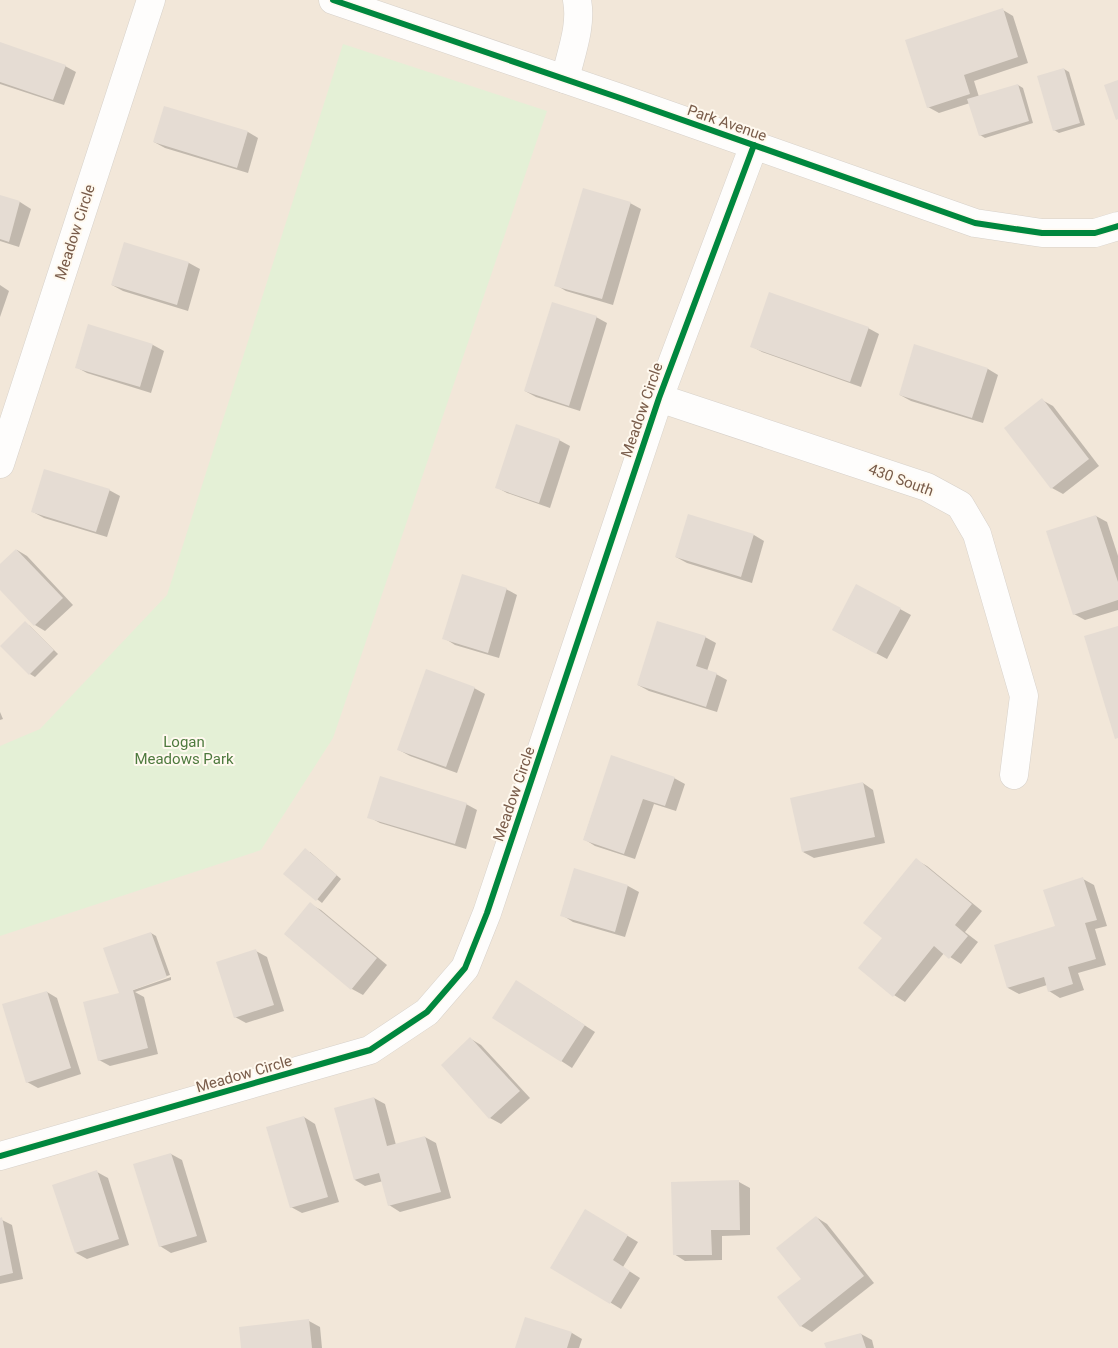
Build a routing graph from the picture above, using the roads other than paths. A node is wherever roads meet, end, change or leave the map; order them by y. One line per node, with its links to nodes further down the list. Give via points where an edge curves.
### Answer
1 (151, 0): 8 (street, Meadow Circle)
2 (333, 0): 4 (street, Park Avenue)
3 (577, 0): 4 (street, via 576,33)
4 (564, 79): 5 (street, Park Avenue)
5 (754, 145): 6 (street, Park Avenue, via 975,223 1042,233 1095,233); 7 (street, Meadow Circle)
6 (1118, 226)
7 (659, 398): 9 (street, 430 South, via 927,487 960,505 976,534 1024,696); 10 (street, Meadow Circle, via 487,913 465,968 433,1005 370,1050)
8 (0, 464)
9 (1014, 775)
10 (0, 1156)

